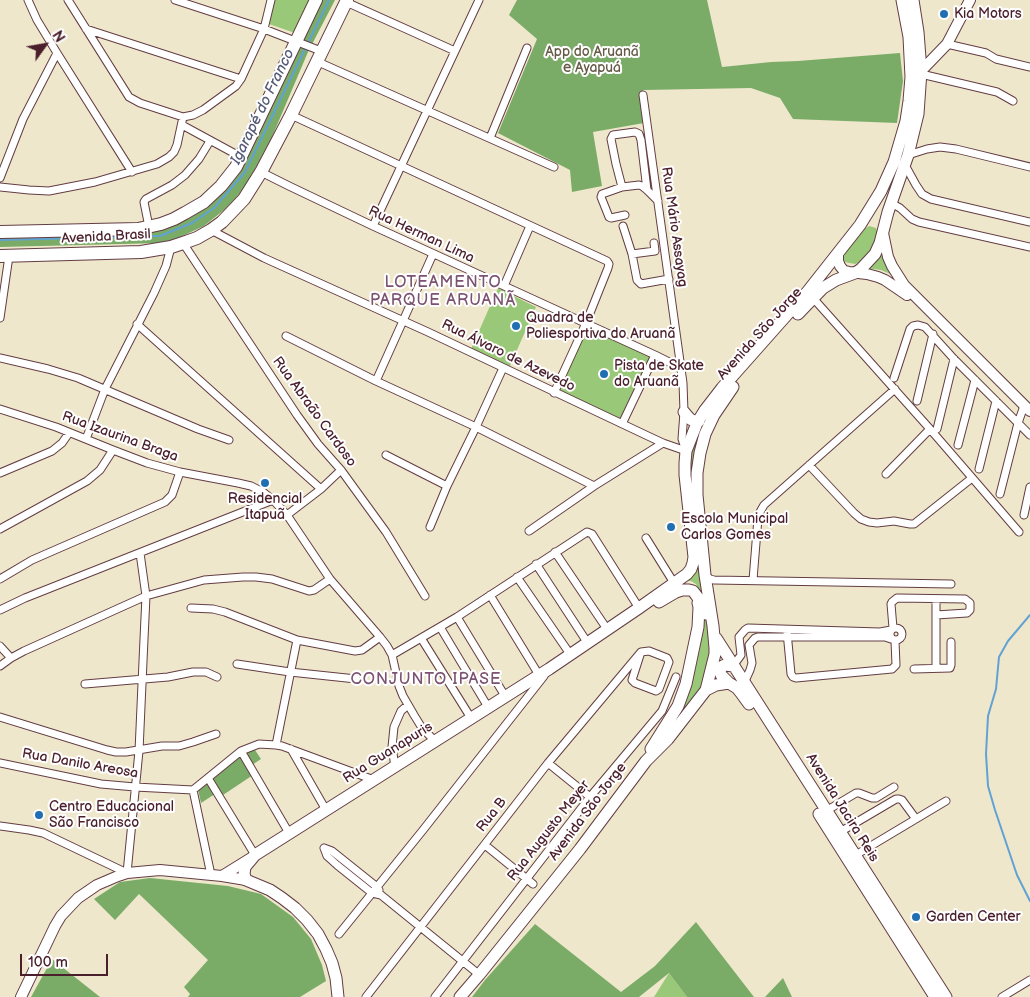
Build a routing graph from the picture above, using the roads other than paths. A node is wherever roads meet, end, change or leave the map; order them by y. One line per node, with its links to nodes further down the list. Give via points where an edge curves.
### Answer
1 (28, 0): 17 (street)
2 (68, 0): 11 (street)
3 (175, 0): 12 (street)
4 (271, 0): 12 (street)
5 (316, 0): 13 (highway, Avenida Brasil)
6 (478, 0): 16 (street)
7 (902, 0): 57 (main road, Avenida São Jorge, via 911,77 902,135 881,191)
8 (912, 0): 20 (main road, Avenida São Jorge)
9 (970, 0): 14 (street)
10 (346, 1): 16 (street); 18 (highway, Avenida Brasil)
11 (86, 29): 21 (street); 26 (street, via 129,97)
12 (264, 29): 13 (street); 21 (street)
13 (298, 41): 18 (street); 30 (highway, Avenida Brasil)
14 (947, 44): 19 (street); 20 (street)
15 (528, 48): 28 (street)
16 (455, 51): 24 (street)
17 (57, 53): 35 (street); 37 (street, via 24,119)
18 (318, 54): 24 (street); 25 (highway, Avenida Brasil)
19 (1030, 67)
20 (921, 73): 23 (street, via 997,92); 31 (main road, Avenida São Jorge, via 918,114)
21 (241, 79): 26 (street, via 198,113)
22 (643, 94): 41 (street, Rua Mário Assayag)
23 (1013, 101)
24 (427, 110): 28 (street); 32 (street)
25 (291, 115): 32 (street); 36 (highway, Avenida Brasil)
26 (183, 117): 27 (street)
27 (182, 125): 29 (street); 35 (street, via 177,146 169,158)
28 (490, 138): 33 (street)
29 (210, 141): 30 (street); 48 (street, via 185,175 146,199)
30 (241, 157): 48 (highway, Avenida Brasil, via 225,182 204,202 174,219)
31 (907, 160): 34 (street, via 927,149 940,147); 42 (main road, Avenida São Jorge); 44 (street, via 916,185 931,199)
32 (401, 166): 45 (street); 46 (street)
33 (554, 167)
34 (1030, 167)
35 (132, 172): 38 (street, via 49,191)
36 (262, 172): 45 (street, Rua Herman Lima); 49 (highway, Avenida Brasil, via 244,199)
37 (0, 178)
38 (0, 187)
39 (622, 187): 40 (street, via 639,185); 40 (street, via 612,137 635,132 641,140); 43 (street, via 605,192 601,197 609,217)
40 (648, 190): 41 (street)
41 (658, 201): 60 (street, Rua Mário Assayag)
42 (890, 206): 51 (main road, Avenida São Jorge); 54 (street, via 919,222)
43 (625, 215)
44 (1030, 222)
45 (373, 226): 55 (street, Rua Herman Lima)
46 (530, 226): 61 (street); 66 (street, via 609,264)
47 (623, 226): 56 (street)
48 (148, 227): 50 (highway, Avenida Brasil)
49 (211, 230): 53 (highway, Avenida Brasil); 65 (street, Rua Álvaro de Azevedo)
50 (0, 232)
51 (883, 232): 59 (main road, Avenida São Jorge, via 875,254); 63 (street, via 894,271)
52 (654, 243): 56 (street, via 655,251)
53 (177, 245): 58 (highway, Avenida Brasil, via 141,252); 67 (street); 102 (street, Rua Abraão Cardoso, via 318,444)
54 (1030, 247)
55 (433, 254): 61 (street, Rua Herman Lima); 65 (street)
56 (632, 254): 60 (street, via 637,280 641,284)
57 (838, 254): 59 (street, via 840,266); 86 (main road, Avenida São Jorge, via 722,388)
58 (4, 256): 64 (street)
59 (852, 274): 62 (main road, Avenida São Jorge, via 829,284); 63 (street, via 886,280)
60 (668, 279): 74 (street, Rua Mário Assayag)
61 (504, 286): 66 (street, Rua Herman Lima)
62 (812, 298): 79 (street); 124 (main road, Avenida São Jorge, via 726,395 704,434 697,495)
63 (928, 310): 84 (street)
64 (0, 318)
65 (403, 322): 73 (street, Rua Álvaro de Azevedo); 77 (street)
66 (586, 323): 70 (street, Rua Herman Lima); 80 (street)
67 (137, 324): 78 (street); 110 (street)
68 (932, 334): 72 (street); 75 (street, via 918,325 910,329); 81 (street)
69 (286, 336): 77 (street)
70 (655, 355): 74 (street, Rua Herman Lima); 88 (street)
71 (0, 358): 78 (street, via 63,373)
72 (954, 360): 76 (street); 90 (street)
73 (503, 368): 80 (street, Rua Álvaro de Azevedo); 89 (street)
74 (681, 368): 85 (street, Rua Mário Assayag)
75 (894, 378)
76 (975, 380): 82 (street); 96 (street)
77 (376, 381): 89 (street)
78 (105, 389): 93 (street); 94 (street)
79 (895, 390): 90 (street); 100 (street)
80 (554, 393): 88 (street, Rua Álvaro de Azevedo)
81 (917, 401)
82 (996, 401): 87 (street); 101 (street)
83 (0, 409): 91 (street, Rua Izaurina Braga)
84 (1027, 409): 87 (street)
85 (684, 412): 86 (main road, via 690,419); 98 (street, Rua Mário Assayag, via 682,439)
86 (699, 421): 98 (main road, Avenida São Jorge)
87 (1018, 423): 92 (street); 111 (street)
88 (622, 424): 95 (street, Rua Álvaro de Azevedo)
89 (476, 427): 107 (street); 108 (street)
90 (934, 429): 105 (street); 106 (street)
91 (69, 432): 93 (street, Rua Izaurina Braga); 104 (street, via 52,451)
92 (1030, 435)
93 (86, 439): 97 (street, Rua Izaurina Braga)
94 (229, 440)
95 (663, 444): 98 (street, Rua Álvaro de Azevedo); 108 (street)
96 (958, 445)
97 (113, 450): 103 (street, Rua Izaurina Braga); 116 (street, via 100,470 87,481)
98 (686, 451): 122 (main road, Avenida São Jorge, via 685,475)
99 (386, 455): 107 (street)
100 (809, 465): 106 (street, via 861,519 877,523 894,521 910,524 917,521); 128 (street, via 760,512)
101 (979, 469)
102 (341, 470): 110 (street); 134 (street, Rua Abraão Cardoso, via 386,532)
103 (180, 472): 112 (street, Rua Izaurina Braga, via 251,486); 126 (street, via 172,495 165,502 32,560)
104 (0, 473)
105 (886, 474)
106 (972, 478): 118 (street)
107 (447, 486): 115 (street)
108 (594, 486): 117 (street)
109 (1030, 487): 114 (street)
110 (321, 489): 113 (street)
111 (1000, 494)
112 (273, 500): 113 (street, Rua Izaurina Braga); 121 (street)
113 (287, 515): 127 (street, Rua Izaurina Braga)
114 (1024, 515)
115 (430, 527)
116 (0, 529)
117 (529, 531)
118 (1019, 532)
119 (646, 538): 129 (street)
120 (556, 552): 123 (street); 137 (street, via 587,532 592,534); 142 (street)
121 (140, 553): 133 (street); 138 (street)
122 (694, 557): 129 (main road, Rua Guanapuris, via 691,570)
123 (536, 564): 125 (street); 151 (street)
124 (705, 575): 128 (street, via 714,580); 145 (main road, Avenida São Jorge)
125 (517, 577): 131 (street); 156 (street)
126 (0, 579)
127 (330, 579): 133 (street, via 309,591 272,579 243,576 204,580); 147 (street, Rua Izaurina Braga)
128 (753, 580): 130 (street)
129 (674, 583): 137 (main road, Rua Guanapuris)
130 (951, 584)
131 (490, 595): 140 (street); 165 (street)
132 (696, 595): 145 (main road, Avenida São Jorge); 156 (main road, Rua Guanapuris, via 688,590 676,592); 188 (main road, via 698,628 686,684 678,706)
133 (146, 596): 158 (street); 169 (street)
134 (425, 596)
135 (936, 599): 139 (street); 139 (street, via 970,603 967,613); 143 (street, via 894,600 891,604)
136 (191, 608): 149 (street, via 226,612)
137 (639, 608): 142 (main road, Rua Guanapuris)
138 (0, 610)
139 (936, 615): 162 (street)
140 (458, 617): 141 (street); 174 (street)
141 (440, 626): 148 (street); 176 (street)
142 (606, 629): 151 (main road, Rua Guanapuris)
143 (892, 629): 144 (street, via 880,632); 150 (street, via 889,636); 150 (street, via 899,628 902,632 901,638)
144 (787, 633): 146 (street, via 748,628); 150 (street); 150 (street, via 791,674 796,678 892,669 896,665); 153 (street, via 758,637)
145 (714, 634): 161 (main road, Avenida Jacira Reis); 173 (main road, Avenida São Jorge, via 715,654)
146 (741, 634): 153 (street); 161 (street, via 741,655)
147 (380, 637): 149 (street, via 358,651); 157 (street, Rua Izaurina Braga)
148 (421, 638): 157 (street); 178 (street)
149 (297, 640): 164 (street)
150 (893, 640)
151 (587, 642): 156 (main road, Rua Guanapuris)
152 (951, 642): 162 (street, via 951,667)
153 (749, 645): 170 (street, via 752,664)
154 (0, 646): 158 (street)
155 (641, 652): 155 (street, via 650,651 669,662 656,691 632,680); 186 (street, Rua B)
156 (570, 654): 165 (main road, Rua Guanapuris)
157 (392, 655): 175 (street, via 399,686)
158 (11, 658): 160 (street)
159 (237, 664): 164 (street)
160 (0, 666)
161 (733, 666): 170 (main road, Avenida Jacira Reis); 172 (main road, via 721,666 720,670)
162 (936, 668): 163 (street)
163 (914, 669)
164 (290, 672): 168 (street); 181 (street)
165 (544, 672): 174 (main road, Rua Guanapuris); 210 (street)
166 (217, 677): 169 (street, via 206,672 193,672)
167 (676, 677): 194 (street, Rua Augusto Meyer, via 662,711)
168 (356, 679)
169 (142, 680): 171 (street); 183 (street)
170 (744, 683): 197 (main road, Avenida Jacira Reis)
171 (85, 684)
172 (729, 684): 173 (main road, via 718,684); 223 (main road, Avenida Jacira Reis, via 746,699)
173 (706, 690): 188 (main road, Avenida São Jorge)
174 (506, 696): 176 (main road, Rua Guanapuris)
175 (408, 705): 180 (street, via 422,728); 187 (street, via 401,711 394,727)
176 (488, 707): 178 (main road, Rua Guanapuris)
177 (0, 717): 183 (street, via 107,750)
178 (471, 718): 180 (main road, Rua Guanapuris)
179 (216, 734): 183 (street, via 179,746)
180 (435, 741): 187 (main road, Rua Guanapuris)
181 (276, 745): 182 (street); 184 (street, via 259,744)
182 (291, 749): 190 (street); 196 (street)
183 (138, 751): 191 (street)
184 (241, 751): 189 (street); 201 (street)
185 (0, 763): 191 (street, Rua Danilo Areosa, via 101,784)
186 (548, 763): 194 (street); 202 (street, Rua B)
187 (395, 767): 190 (main road, Rua Guanapuris)
188 (636, 774): 213 (main road, Avenida São Jorge)
189 (208, 778): 193 (street); 203 (street)
190 (374, 780): 196 (main road, Rua Guanapuris)
191 (134, 787): 193 (street, Rua Danilo Areosa); 205 (street)
192 (894, 787): 197 (street, via 876,798 856,793)
193 (193, 790): 206 (street)
194 (590, 797): 209 (street, Rua Augusto Meyer)
195 (946, 801): 198 (street)
196 (326, 810): 201 (main road, Rua Guanapuris)
197 (826, 811): 200 (main road, Avenida Jacira Reis)
198 (916, 818): 200 (street, via 902,800 896,799); 204 (street)
199 (0, 826): 205 (street, via 43,833)
200 (840, 832): 204 (main road, Avenida Jacira Reis)
201 (289, 833): 203 (main road, Rua Guanapuris)
202 (485, 845): 209 (street); 211 (street, Rua B)
203 (255, 855): 207 (street, Rua Guanapuris); 208 (main road, via 245,867)
204 (854, 856): 224 (main road, Avenida Jacira Reis)
205 (127, 873): 206 (street, via 160,870); 217 (street, via 97,885 68,908 55,926)
206 (211, 875): 207 (street)
207 (222, 876): 208 (street)
208 (246, 880): 218 (main road, via 270,890 307,920 332,963)
209 (530, 882): 214 (street, Rua Augusto Meyer)
210 (375, 890): 210 (street, via 337,855 324,848 327,856); 211 (street); 212 (street)
211 (420, 926): 214 (street); 219 (street, Rua B)
212 (339, 934)
213 (494, 957): 215 (main road); 222 (main road, Avenida São Jorge)
214 (462, 961): 215 (street); 220 (street, Rua Augusto Meyer)
215 (476, 972): 221 (main road)
216 (1030, 980): 225 (street)
217 (21, 997)
218 (338, 997)
219 (366, 997)
220 (435, 997)
221 (453, 997)
222 (460, 997)
223 (935, 997)
224 (946, 997)
225 (1002, 997)

